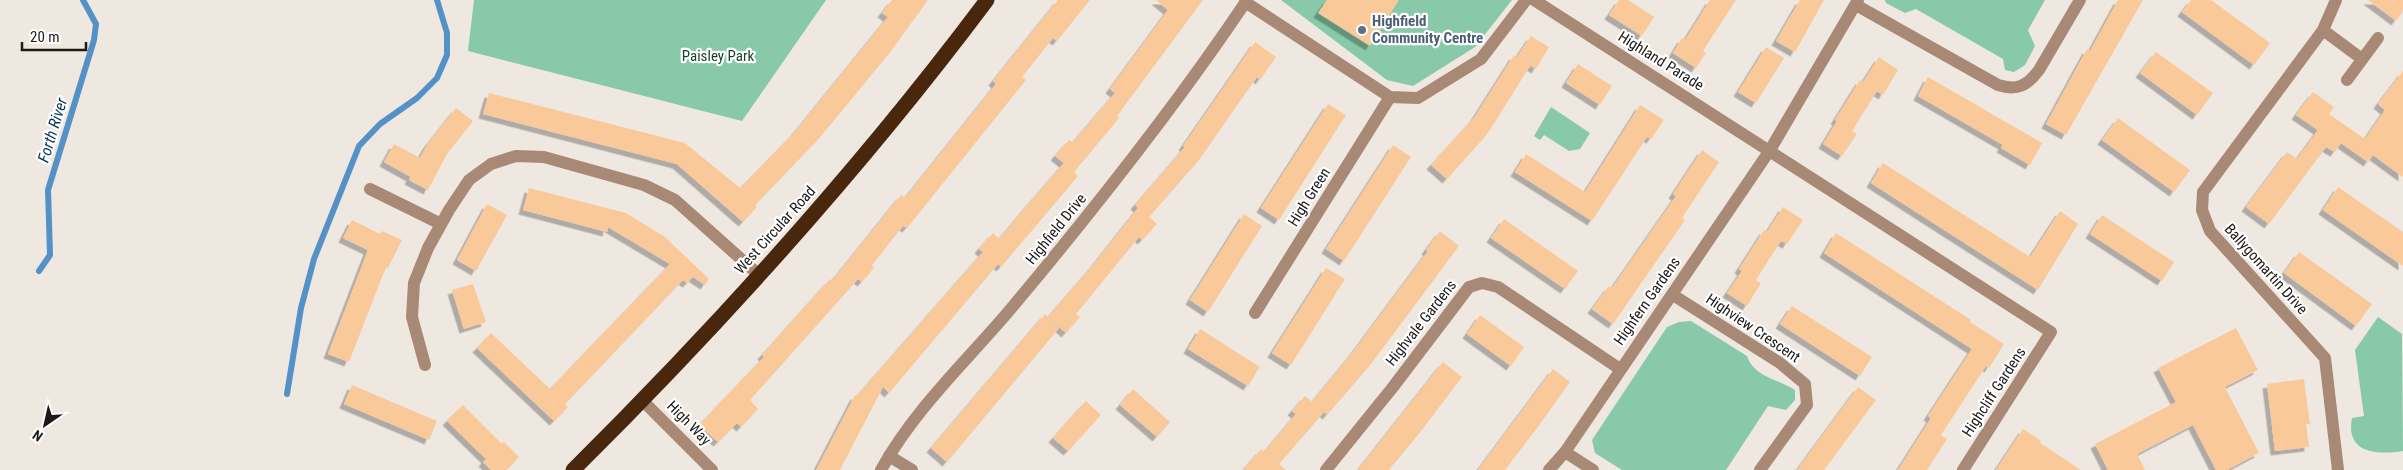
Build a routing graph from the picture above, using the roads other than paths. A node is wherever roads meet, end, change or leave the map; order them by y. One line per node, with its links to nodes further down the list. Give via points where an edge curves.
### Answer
1 (987, 0): 16 (highway, West Circular Road, via 869,150)
2 (1526, 0): 12 (street, via 1481,59 1418,98)
3 (1534, 0): 13 (street, Highland Parade)
4 (2080, 0): 7 (street, via 2032,81 2011,89 1998,85)
5 (2336, 0): 8 (street, Ballygomartin Drive)
6 (1246, 1): 12 (street); 23 (street, Highfield Drive, via 1111,188 913,420)
7 (1857, 2): 13 (street, Highfern Gardens)
8 (2323, 30): 10 (street); 33 (street, Ballygomartin Drive, via 2203,192 2202,210 2210,231 2325,358)
9 (2378, 38): 10 (street)
10 (2362, 59): 11 (street)
11 (2347, 80)
12 (1390, 97): 18 (street, High Green)
13 (1770, 150): 17 (street, Highfern Gardens); 32 (street, Highcliff Gardens, via 2051,332)
14 (370, 189): 15 (street)
15 (441, 224): 16 (street, via 469,180 492,164 516,156 544,157 644,185 676,200); 19 (street, via 414,283 412,317)
16 (759, 275): 21 (highway, West Circular Road)
17 (1673, 295): 20 (street, Highfern Gardens); 31 (street, Highview Crescent, via 1780,363 1805,384 1807,405)
18 (1255, 313)
19 (425, 365)
20 (1620, 369): 22 (street, Highfern Gardens); 28 (street, Highvale Gardens, via 1498,287 1482,283 1469,287)
21 (642, 400): 24 (highway, West Circular Road); 25 (street, High Way)
22 (1565, 452): 29 (street, Highfern Gardens); 30 (street)
23 (889, 456): 26 (street, Highfield Drive); 27 (street)
24 (573, 470)
25 (712, 470)
26 (881, 470)
27 (912, 470)
28 (1326, 470)
29 (1549, 470)
30 (1593, 470)
31 (1760, 470)
32 (1963, 470)
33 (2338, 470)

